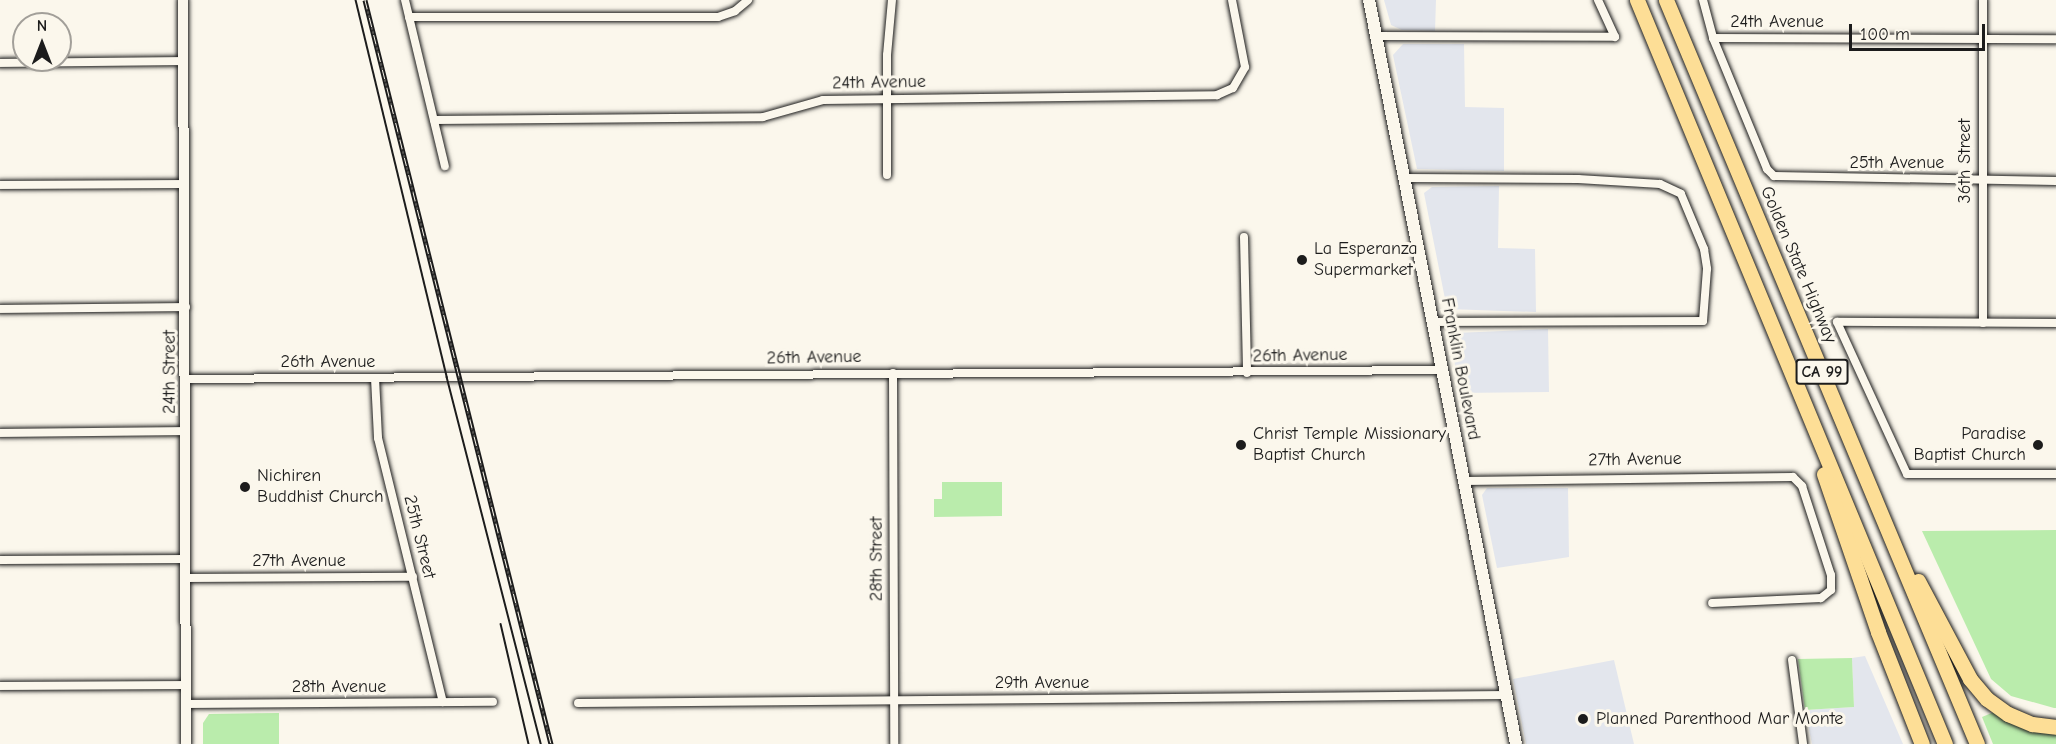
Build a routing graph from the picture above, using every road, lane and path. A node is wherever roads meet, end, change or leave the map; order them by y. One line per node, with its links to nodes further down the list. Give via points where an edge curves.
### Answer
1 (183, 0): 17 (street, 24th Street)
2 (405, 0): 12 (street)
3 (748, 0): 12 (street, via 735,11 718,17)
4 (892, 0): 19 (street)
5 (1232, 0): 19 (street, 24th Avenue, via 1245,67 1233,88 1216,95)
6 (1369, 0): 13 (main road, Franklin Boulevard)
7 (1598, 0): 13 (street, via 1615,37)
8 (1637, 0): 39 (highway, CA 99)
9 (1666, 0): 44 (highway, Golden State Highway / CA 99)
10 (1703, 0): 14 (street)
11 (1983, 0): 15 (street, 36th Street)
12 (409, 17): 20 (street)
13 (1376, 36): 23 (main road, Franklin Boulevard)
14 (1713, 38): 15 (street, 24th Avenue); 24 (street, 25th Avenue, via 1767,170 1774,176)
15 (1983, 39): 16 (street, 24th Avenue); 24 (street, 36th Street)
16 (2056, 39)
17 (182, 61): 18 (street); 26 (street, 24th Street)
18 (0, 63)
19 (886, 99): 20 (street, 24th Avenue, via 813,101 763,117); 22 (street)
20 (434, 120): 21 (street)
21 (445, 166)
22 (886, 175)
23 (1404, 178): 31 (main road, Franklin Boulevard); 31 (street, via 1578,178 1673,187 1688,204 1704,249 1707,287 1703,321)
24 (1980, 180): 25 (street, 25th Avenue); 32 (street, 36th Street)
25 (2056, 181)
26 (183, 184): 27 (street); 29 (street, 24th Street)
27 (0, 185)
28 (1244, 237): 36 (street)
29 (186, 307): 30 (street); 38 (street, 24th Street)
30 (0, 309)
31 (1433, 322): 34 (main road, Franklin Boulevard)
32 (1983, 323): 33 (street); 42 (street, via 1837,322 1907,474)
33 (2056, 323)
34 (1442, 370): 36 (street, 26th Avenue); 43 (main road, Franklin Boulevard)
35 (893, 373): 36 (street, 26th Avenue); 37 (street, 26th Avenue); 54 (street, 28th Street)
36 (1246, 373)
37 (375, 378): 38 (street, 26th Avenue); 47 (street, 25th Street, via 377,430)
38 (186, 379): 40 (street, 24th Street)
39 (1800, 393): 64 (highway, via 1833,505); 65 (highway, CA 99)
40 (186, 431): 41 (street); 45 (street, 24th Street)
41 (0, 433)
42 (2056, 474)
43 (1464, 481): 49 (street, 27th Avenue, via 1793,477 1802,486 1831,575 1831,590 1821,598); 53 (main road, Franklin Boulevard)
44 (1877, 501): 59 (highway, via 1970,679 1987,699 2008,714 2032,724); 66 (highway, Golden State Highway / CA 99)
45 (186, 558): 46 (street); 48 (street, 24th Street)
46 (0, 560)
47 (413, 577): 48 (street, 27th Avenue); 55 (street, 25th Street)
48 (185, 578): 51 (street, 24th Street)
49 (1712, 603)
50 (1792, 660): 63 (street)
51 (186, 685): 52 (street); 58 (street, 24th Street)
52 (0, 686)
53 (1507, 695): 54 (street, 29th Avenue); 62 (main road, Franklin Boulevard)
54 (894, 700): 57 (street, 29th Avenue); 61 (street, 28th Street)
55 (443, 702): 56 (street, 28th Avenue); 58 (street, 28th Avenue)
56 (493, 702)
57 (578, 703)
58 (186, 704): 60 (street, 24th Street)
59 (2056, 727)
60 (186, 744)
61 (894, 744)
62 (1516, 744)
63 (1803, 744)
64 (1922, 744)
65 (1945, 744)
66 (1977, 744)

